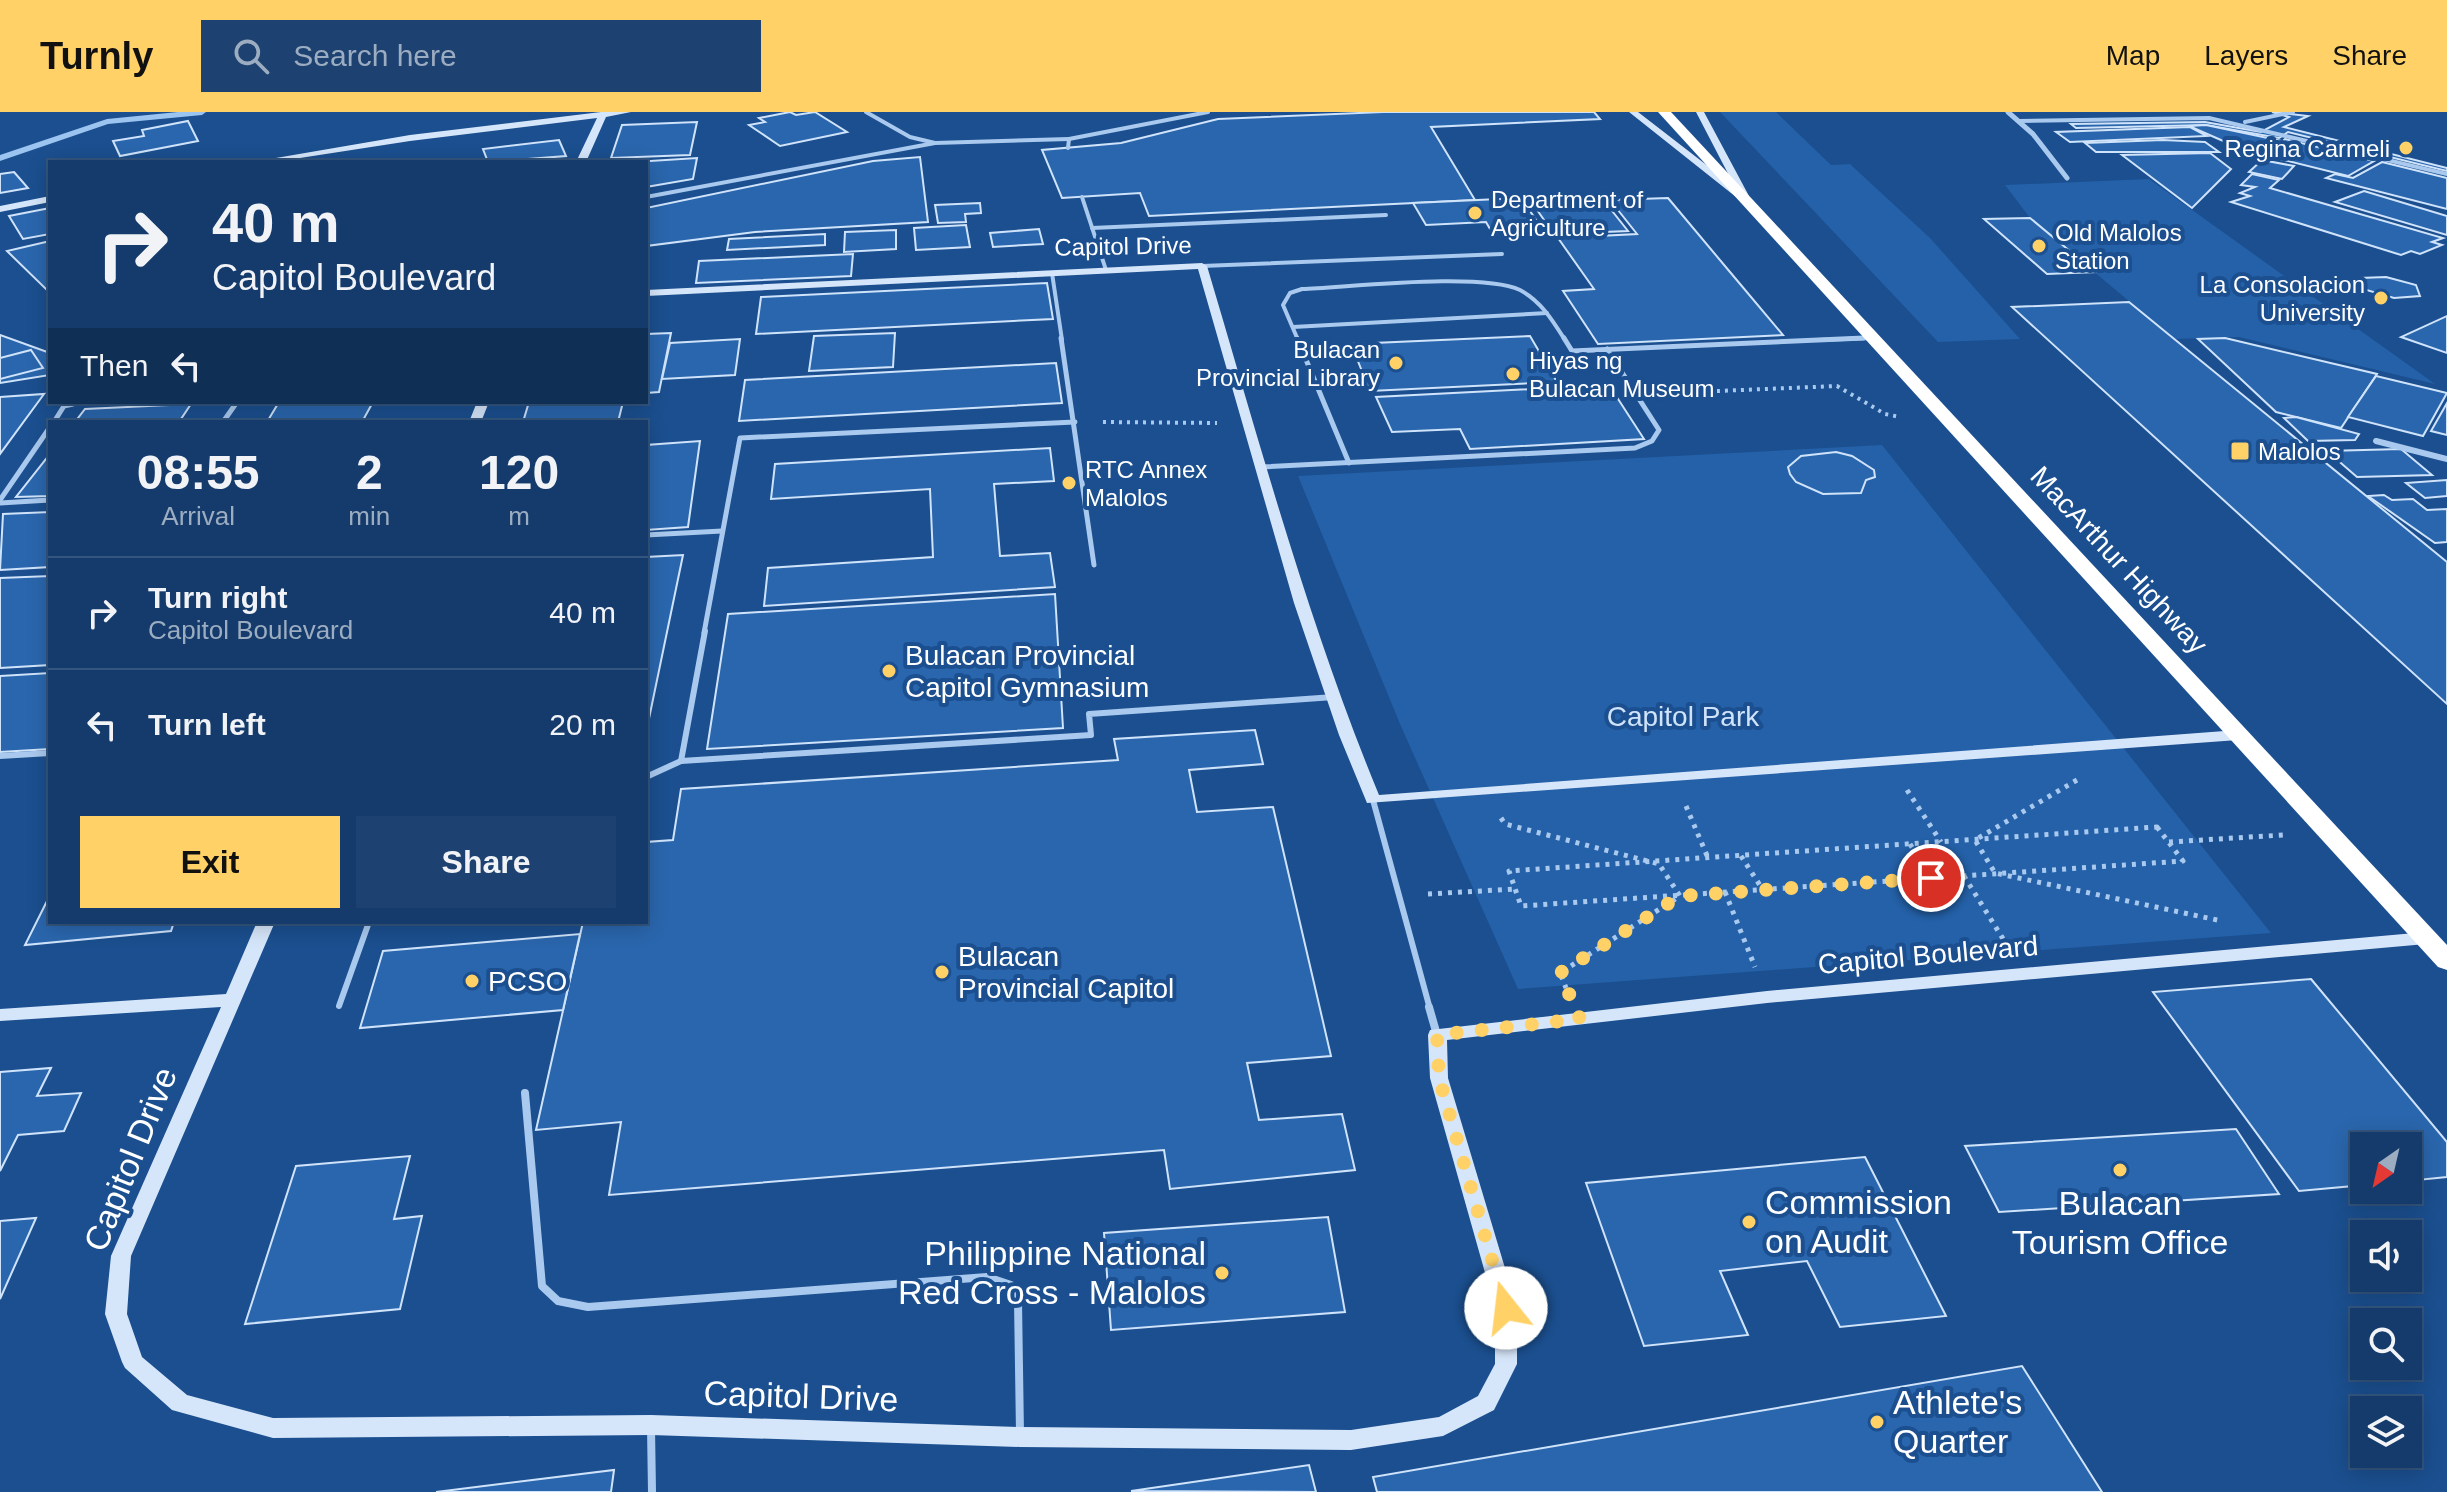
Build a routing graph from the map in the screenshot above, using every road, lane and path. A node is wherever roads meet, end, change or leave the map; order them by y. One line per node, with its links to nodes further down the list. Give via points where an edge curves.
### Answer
1 (627, 112): 9 (street)
2 (866, 112): 13 (lane, via 910,137)
3 (1208, 112): 12 (lane)
4 (1633, 112): 22 (street, MacArthur Highway)
5 (1664, 112): 22 (highway, MacArthur Highway)
6 (1700, 112): 22 (street, MacArthur Highway)
7 (2008, 112): 10 (street)
8 (2293, 112): 11 (lane)
9 (603, 114): 15 (street); 16 (street)
10 (2019, 121): 11 (lane, via 2209,118); 18 (street)
11 (2241, 123): 17 (lane)
12 (1069, 139): 13 (lane); 14 (lane)
13 (935, 143): 19 (lane)
14 (1068, 148)
15 (271, 160)
16 (582, 160)
17 (2447, 174)
18 (2067, 178)
19 (648, 197)
20 (1082, 197): 25 (lane)
21 (48, 199): 23 (street)
22 (1746, 201): 33 (highway, MacArthur Highway)
23 (0, 209)
24 (1386, 215): 25 (lane)
25 (1092, 228): 28 (lane)
26 (1502, 254): 27 (lane)
27 (1202, 266): 28 (street, Capitol Drive); 40 (street, Capitol Drive)
28 (1106, 270): 29 (street, Capitol Drive)
29 (1052, 273): 30 (street, Capitol Drive); 38 (lane)
30 (648, 293)
31 (1547, 313): 32 (lane); 32 (lane, via 1521,289 1486,281 1302,289 1284,299); 34 (lane, via 1572,351)
32 (1293, 327): 44 (lane)
33 (1871, 338): 34 (lane); 39 (highway, MacArthur Highway)
34 (1607, 349): 35 (lane)
35 (1636, 395): 39 (path, via 1837,386 1885,414); 44 (lane, via 1659,430 1652,441 1635,448)
36 (73, 404): 37 (lane, via 64,406)
37 (55, 420)
38 (1075, 422): 40 (path); 48 (lane, via 740,438); 50 (lane)
39 (1951, 426): 52 (highway, MacArthur Highway)
40 (1250, 427): 45 (street, Capitol Drive)
41 (48, 430): 47 (lane)
42 (2376, 441): 43 (street)
43 (2447, 459)
44 (1349, 463): 45 (lane)
45 (1261, 467): 51 (street, Capitol Drive)
46 (48, 500): 47 (lane)
47 (0, 502)
48 (722, 531): 49 (lane); 57 (lane)
49 (648, 535)
50 (1094, 565)
51 (1334, 697): 57 (lane, via 1089,714 1091,735); 61 (street)
52 (2238, 735): 53 (street); 62 (highway, MacArthur Highway)
53 (2088, 745): 56 (street); 63 (path, via 2104,763)
54 (48, 753): 55 (lane)
55 (0, 756)
56 (1887, 759): 58 (street); 64 (path)
57 (681, 761): 59 (lane)
58 (1674, 775): 60 (street); 68 (path)
59 (648, 776)
60 (1483, 791): 61 (street); 69 (path, via 1505,824)
61 (1373, 800): 76 (lane)
62 (2329, 833): 65 (path); 80 (highway, MacArthur Highway)
63 (1975, 840): 64 (path); 65 (path, via 2157,827); 70 (path)
64 (1941, 842): 66 (path)
65 (2168, 842): 70 (path, via 2183,861)
66 (1910, 844): 67 (path); 72 (path)
67 (1741, 856): 68 (path); 74 (path)
68 (1708, 858): 69 (path)
69 (1659, 864): 73 (path, via 1509,871); 77 (path)
70 (1995, 873): 71 (path); 81 (path, via 2233,923)
71 (1964, 875): 72 (path); 83 (path)
72 (1931, 878): 74 (path)
73 (1515, 889): 76 (path); 77 (path, via 1521,906)
74 (1763, 890): 75 (path)
75 (1725, 892): 77 (path); 84 (path)
76 (1399, 896): 89 (lane)
77 (1680, 896): 88 (path, via 1560,973)
78 (265, 924): 85 (street, Capitol Drive)
79 (368, 924): 86 (lane)
80 (2426, 938): 81 (street, Capitol Boulevard); 82 (highway, MacArthur Highway)
81 (2257, 952): 83 (street, Capitol Boulevard)
82 (2447, 961)
83 (2025, 974): 84 (street, Capitol Boulevard)
84 (1767, 997): 88 (street, Capitol Boulevard)
85 (233, 1000): 87 (street); 91 (street, Capitol Drive, via 121,1256 116,1314 133,1362 180,1403 273,1428)
86 (339, 1006)
87 (0, 1015)
88 (1580, 1019): 89 (street, Capitol Boulevard)
89 (1437, 1035): 92 (street, Capitol Drive, via 1439,1078 1506,1308 1506,1364 1486,1403 1443,1426 1351,1440)
90 (525, 1093): 92 (lane, via 542,1286 558,1301 588,1307 987,1277 1011,1285 1018,1301)
91 (651, 1425): 92 (street, Capitol Drive); 93 (lane)
92 (1020, 1437)
93 (652, 1492)

